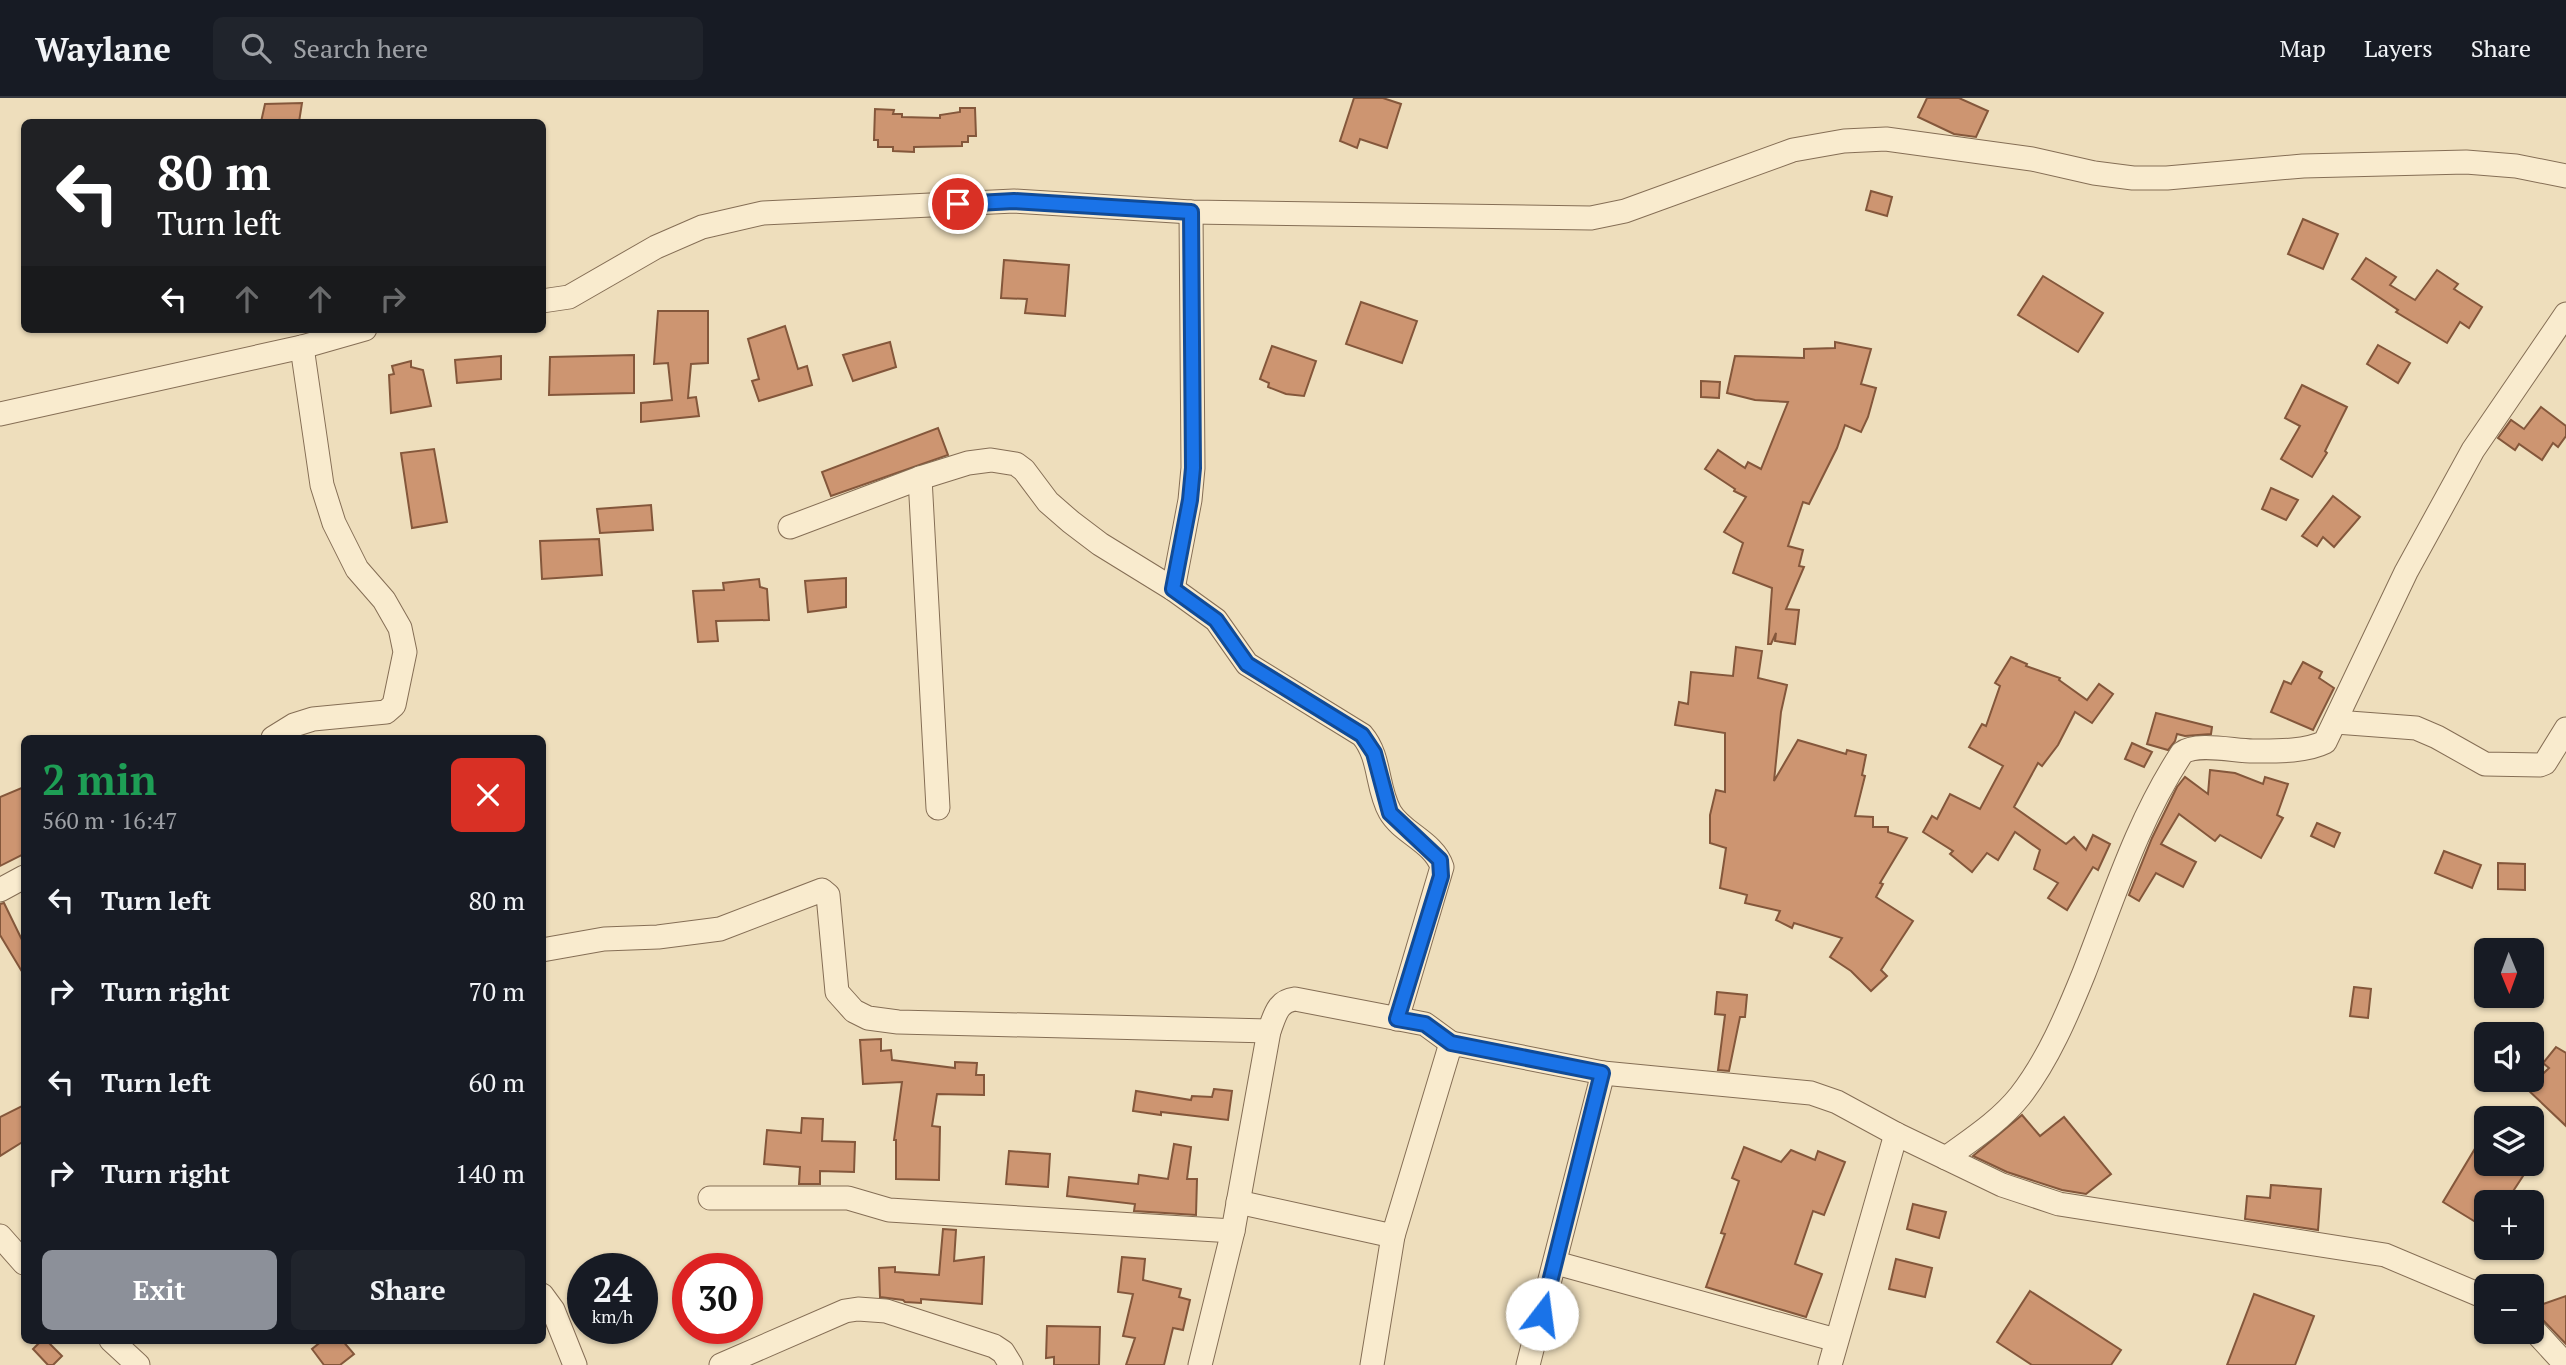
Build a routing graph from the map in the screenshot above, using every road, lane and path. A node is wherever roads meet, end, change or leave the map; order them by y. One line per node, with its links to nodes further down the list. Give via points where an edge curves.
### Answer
1 (2566, 176): 2 (street, via 2466,162 2303,166 2133,178 1886,139 1793,150 1625,211 1591,218)
2 (1191, 212): 3 (street, via 1014,201 763,213 702,226 569,297); 10 (street, via 1193,468)
3 (546, 300)
4 (2566, 314): 11 (street, via 2473,450 2406,572)
5 (352, 333): 6 (street)
6 (302, 348): 7 (street); 13 (street, via 322,485 334,523 357,569 384,600 400,628 405,652 394,705 386,712 313,719)
7 (0, 414)
8 (920, 478): 9 (street); 10 (street, via 968,463 1016,464 1071,522); 14 (street)
9 (790, 527)
10 (1173, 589): 18 (street, via 1216,620 1247,664 1362,735 1374,753 1390,813 1440,860 1441,876)
11 (2336, 722): 12 (street, via 2426,731 2494,765 2545,763); 23 (street, via 2325,742 2317,746 2253,751 2192,748 2182,753 2139,833 2069,1010 2044,1059 2003,1115)
12 (2566, 729)
13 (278, 735)
14 (938, 808)
15 (21, 879): 16 (street)
16 (0, 890)
17 (546, 949): 19 (street, via 604,939 720,929 822,890 828,895 837,992 854,1011 868,1018)
18 (1397, 1019): 19 (street, via 1295,999 1279,1006); 20 (street, via 1425,1024)
19 (1269, 1031): 25 (street)
20 (1451, 1043): 21 (street); 28 (street)
21 (1602, 1073): 22 (street, via 1811,1093); 30 (street)
22 (1896, 1134): 23 (street); 33 (street)
23 (1947, 1158): 31 (street, via 2002,1185 2059,1204 2385,1255)
24 (710, 1198): 26 (street, via 848,1198 889,1210)
25 (1238, 1202): 26 (street); 28 (street)
26 (1233, 1231): 40 (street)
27 (0, 1236): 29 (street)
28 (1393, 1236): 41 (street)
29 (21, 1257)
30 (1556, 1263): 33 (street); 42 (street)
31 (2474, 1293)
32 (546, 1300): 37 (street)
33 (1836, 1340): 43 (street)
34 (2544, 1341): 44 (street)
35 (115, 1344): 36 (street)
36 (138, 1365)
37 (575, 1365)
38 (720, 1365): 39 (street, via 845,1311 873,1309 994,1346)
39 (1011, 1365)
40 (1200, 1365)
41 (1372, 1365)
42 (1528, 1365)
43 (1830, 1365)
44 (2566, 1365)

